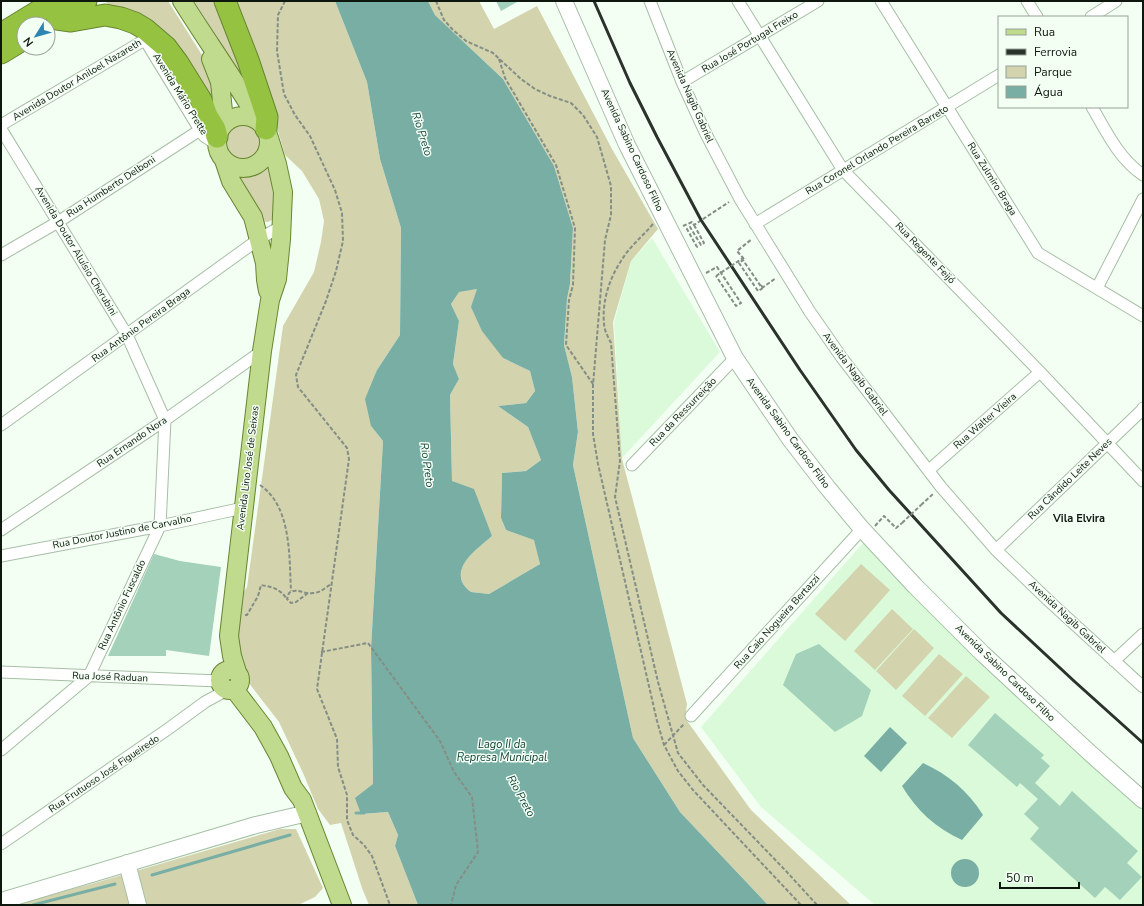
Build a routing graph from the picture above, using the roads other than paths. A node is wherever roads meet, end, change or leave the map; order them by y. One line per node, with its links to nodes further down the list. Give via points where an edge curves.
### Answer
1 (35, 1): 15 (highway, via 16,15)
2 (86, 1): 12 (highway)
3 (182, 1): 18 (main road, Avenida Lino José de Seixas)
4 (225, 1): 26 (highway, via 267,117)
5 (564, 1): 41 (main road, Avenida Sabino Cardoso Filho, via 627,145)
6 (650, 1): 21 (street, Avenida Nagib Gabriel)
7 (738, 1): 16 (street, Rua Regente Feijó)
8 (818, 1): 16 (street, Rua José Portugal Freixo)
9 (881, 1): 22 (street, Rua Zulmiro Braga)
10 (1027, 1): 13 (street)
11 (1116, 1): 14 (street)
12 (53, 14): 15 (highway); 17 (highway, via 71,20 105,15 135,23)
13 (1036, 16)
14 (1093, 16)
15 (12, 33): 19 (highway)
16 (760, 36): 21 (street, Rua José Portugal Freixo); 28 (street, Rua Regente Feijó)
17 (149, 37): 24 (street, Avenida Doutor Aniloel Nazareth); 27 (highway, via 166,47 178,63 201,100 215,129)
18 (204, 37): 26 (main road, Avenida Lino José de Seixas, via 223,62); 27 (main road, Avenida Lino José de Seixas, via 220,82 223,111)
19 (1, 53)
20 (998, 76): 22 (street, Rua Coronel Orlando Pereira Barreto)
21 (682, 82): 32 (street, Avenida Nagib Gabriel, via 706,134)
22 (947, 107): 28 (street, Rua Coronel Orlando Pereira Barreto); 36 (street, Rua Zulmiro Braga, via 1038,253)
23 (1093, 108): 29 (street, via 1117,149 1134,169)
24 (1, 125)
25 (1, 129): 31 (street, Avenida Doutor Aluísio Cherubini)
26 (264, 129): 27 (main road, via 248,117 236,117 228,120); 27 (main road, via 269,146 266,154 262,160 247,168 231,165); 33 (main road, Avenida Lino José de Seixas, via 277,164 283,192)
27 (216, 140): 31 (street, Rua Humberto Delboni); 34 (main road, Avenida Lino José de Seixas, via 231,181 253,217)
28 (843, 170): 32 (street, Rua Coronel Orlando Pereira Barreto); 42 (street, Rua Regente Feijó)
29 (1143, 175)
30 (1143, 199): 36 (street)
31 (58, 222): 35 (street, Rua Humberto Delboni); 39 (street, Avenida Doutor Aluísio Cherubini)
32 (755, 224): 48 (street, Avenida Nagib Gabriel, via 842,358)
33 (282, 226): 34 (street, Rua Antônio Pereira Braga); 37 (main road, Avenida Lino José de Seixas, via 277,279)
34 (259, 239): 37 (main road, Avenida Lino José de Seixas); 39 (street, Rua Antônio Pereira Braga)
35 (1, 255)
36 (1097, 288): 38 (street, Rua Zulmiro Braga)
37 (270, 300): 40 (main road, Avenida Lino José de Seixas)
38 (1143, 316)
39 (127, 335): 44 (street, Avenida Doutor Aluísio Cherubini); 45 (street, Rua Antônio Pereira Braga)
40 (262, 351): 44 (street, Rua Ernando Nora); 50 (main road, Avenida Lino José de Seixas)
41 (735, 358): 47 (street, Rua da Ressurreição); 52 (main road, Avenida Sabino Cardoso Filho, via 790,439)
42 (1040, 372): 46 (street, Rua Regente Feijó); 48 (street, Rua Walter Vieira)
43 (1143, 408): 46 (street, Rua Cândido Leite Neves)
44 (165, 420): 51 (street, Rua Antônio Fuscaldo); 53 (street, Rua Ernando Nora)
45 (1, 425)
46 (1108, 443): 49 (street, Rua Regente Feijó); 54 (street, Rua Cândido Leite Neves)
47 (632, 465)
48 (929, 470): 54 (street, Avenida Nagib Gabriel)
49 (1143, 481)
50 (243, 508): 51 (street, Rua Doutor Justino de Carvalho); 60 (main road, Avenida Lino José de Seixas, via 229,636 232,656)
51 (160, 526): 55 (street, Rua Doutor Justino de Carvalho); 59 (street, Rua Antônio Fuscaldo)
52 (862, 529): 62 (street, Rua Caio Nogueira Bertazzi); 64 (main road, Avenida Sabino Cardoso Filho, via 982,653)
53 (1, 530)
54 (996, 550): 57 (street, Avenida Nagib Gabriel)
55 (1, 556)
56 (1143, 634): 57 (street)
57 (1114, 661): 61 (street, Avenida Nagib Gabriel)
58 (1, 672): 59 (street, Rua José Raduan)
59 (89, 676): 60 (street, Rua José Raduan); 63 (street, Rua Antônio Fuscaldo)
60 (229, 681): 65 (main road, Avenida Lino José de Seixas, via 263,727); 66 (street, Rua Frutuoso José Figueiredo, via 168,729)
61 (1143, 687)
62 (692, 716)
63 (1, 750)
64 (1143, 800)
65 (305, 807): 67 (main road, via 256,825); 70 (main road, Avenida Lino José de Seixas)
66 (1, 844)
67 (127, 863): 68 (main road); 69 (main road)
68 (1, 901)
69 (138, 905)
70 (342, 905)

